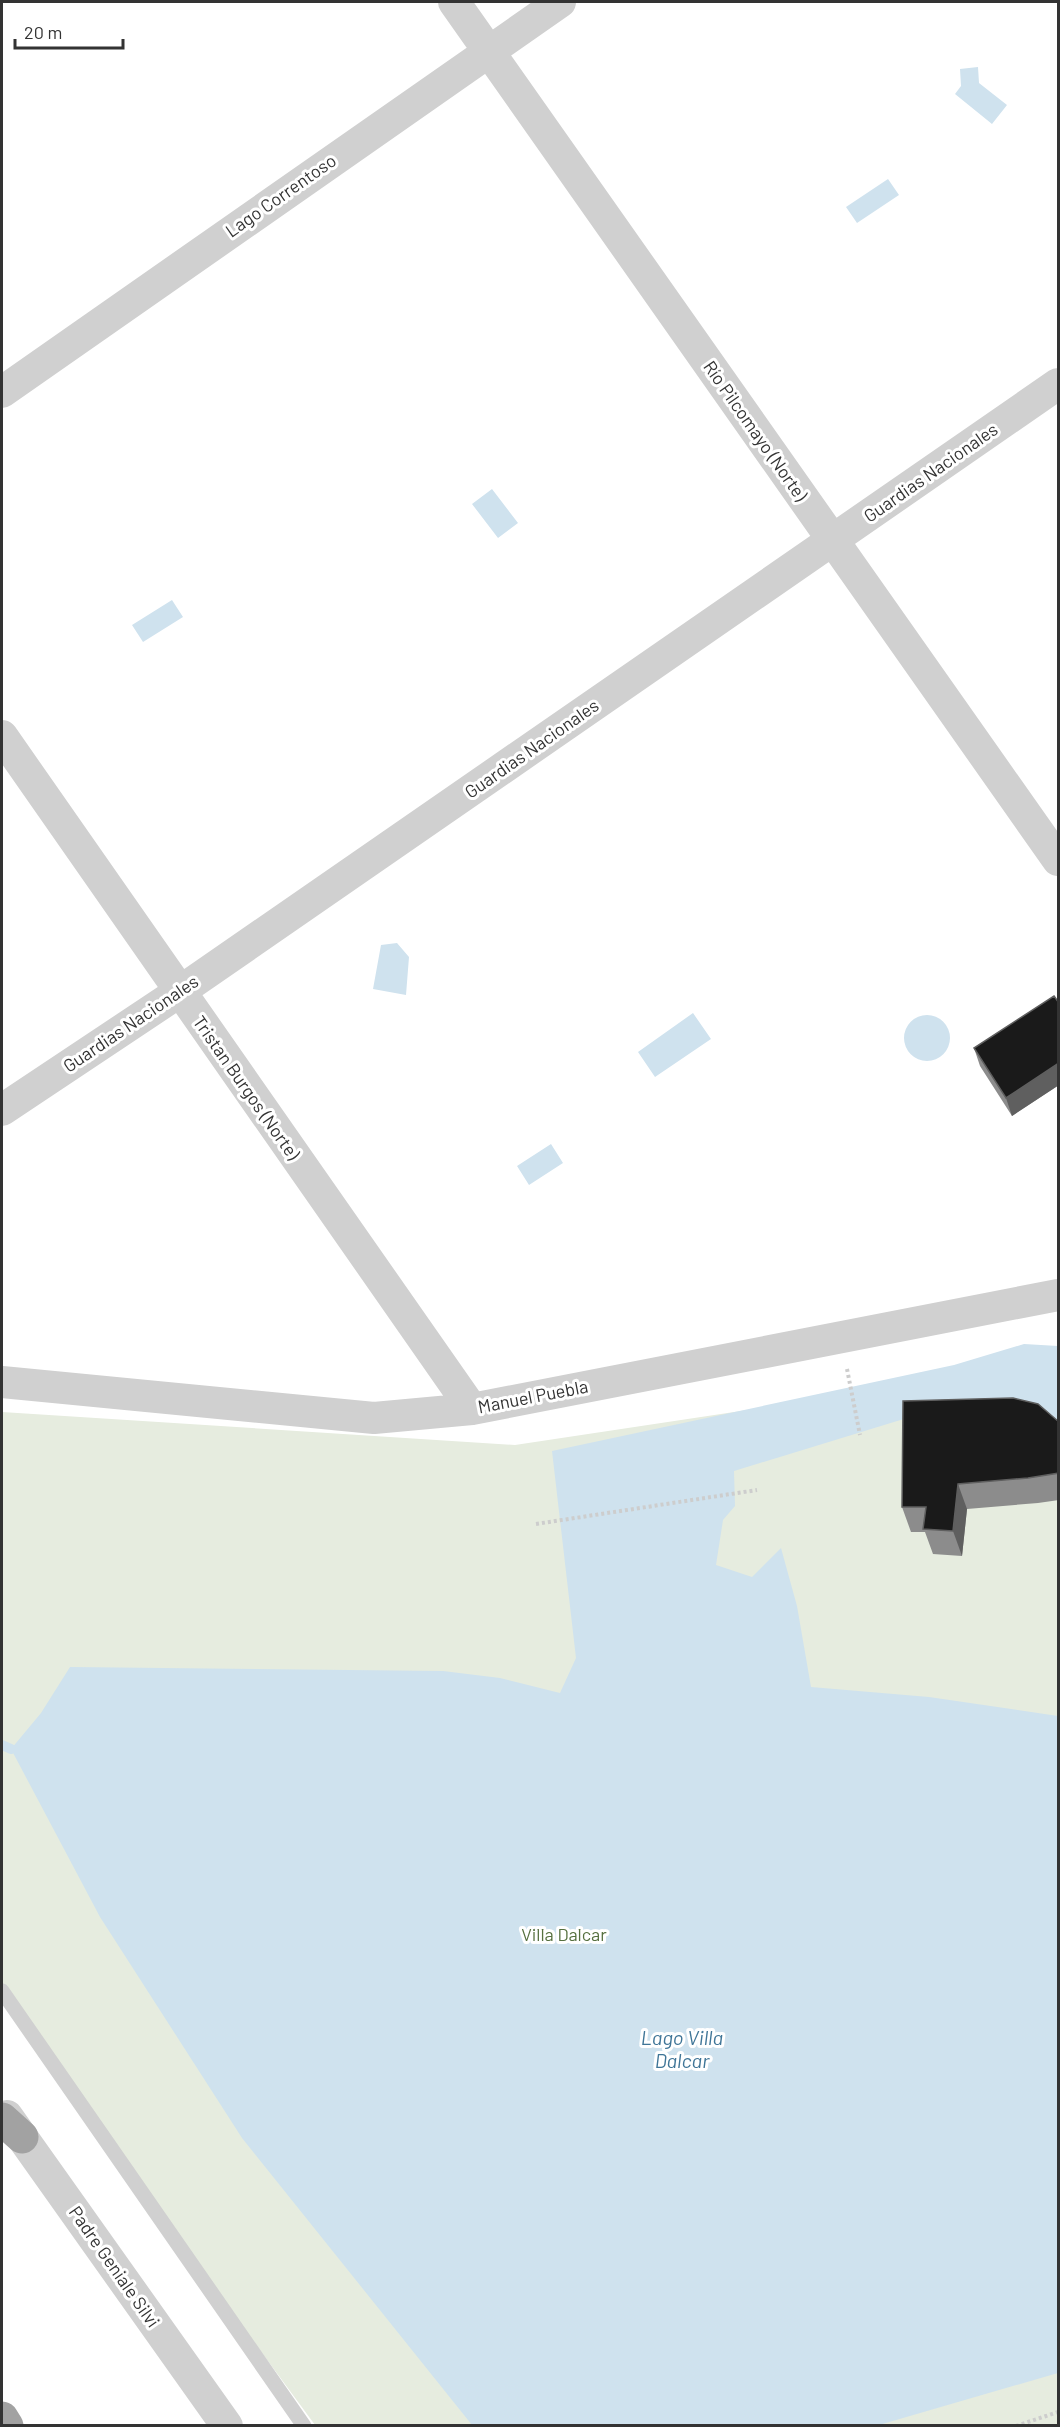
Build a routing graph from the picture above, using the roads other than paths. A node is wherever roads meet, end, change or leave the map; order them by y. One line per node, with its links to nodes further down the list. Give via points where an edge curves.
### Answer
1 (454, 2): 3 (street, Río Pilcomayo (Norte))
2 (560, 2): 3 (street, Lago Correntoso)
3 (488, 51): 5 (street, Lago Correntoso); 6 (street, Río Pilcomayo (Norte))
4 (1059, 384): 6 (street, Guardias Nacionales)
5 (2, 392)
6 (833, 542): 8 (street, Río Pilcomayo (Norte)); 9 (street, Guardias Nacionales)
7 (2, 736): 9 (street, Tristan Burgos (Norte))
8 (1059, 860)
9 (179, 992): 10 (street, Guardias Nacionales); 13 (street, Tristan Burgos (Norte))
10 (2, 1110)
11 (1059, 1295): 13 (street, Manuel Puebla)
12 (2, 1382): 13 (street, Manuel Puebla, via 374,1418)
13 (472, 1409)
14 (2, 1991): 20 (lane)
15 (2, 2108): 16 (street, Padre Geniale Silvi)
16 (12, 2128): 19 (street, Padre Geniale Silvi)
17 (2, 2418): 18 (highway)
18 (7, 2426)
19 (227, 2426)
20 (304, 2426)

